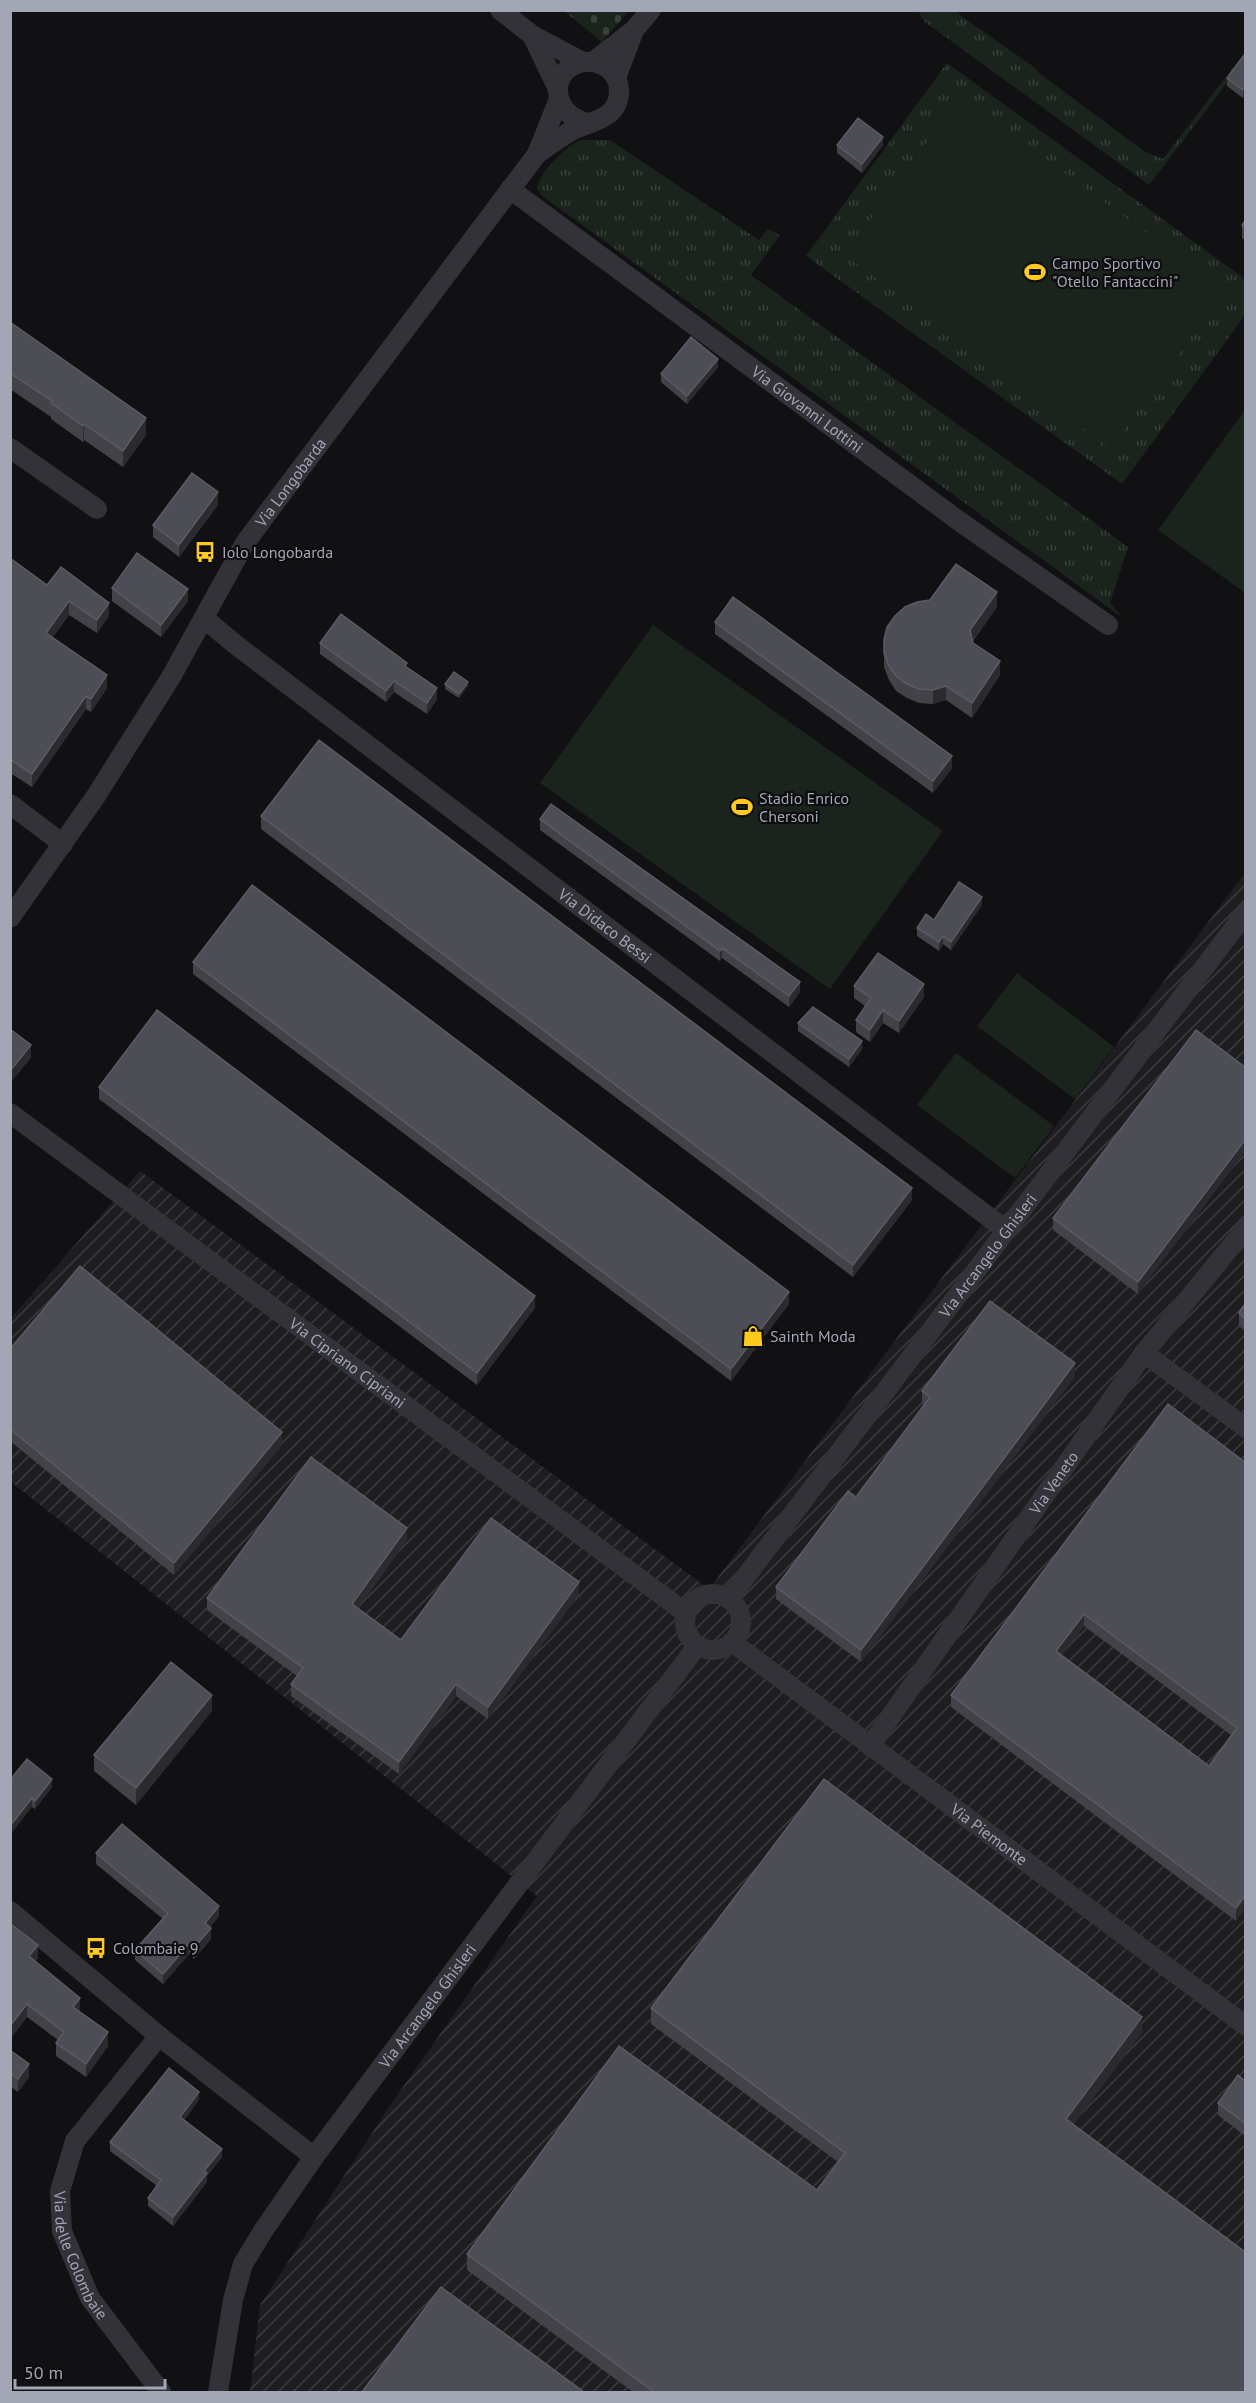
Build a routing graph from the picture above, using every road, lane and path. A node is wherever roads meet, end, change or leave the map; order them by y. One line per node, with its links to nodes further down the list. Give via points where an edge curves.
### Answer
1 (500, 10): 4 (street)
2 (651, 10): 3 (street)
3 (634, 30): 5 (street, Via Longobarda); 6 (street)
4 (532, 35): 5 (street); 7 (street)
5 (588, 62): 6 (street, via 602,64); 7 (street, Via Longobarda, via 566,71)
6 (616, 78): 8 (street, Via Longobarda, via 619,98 615,108 608,116)
7 (558, 94): 8 (street, via 569,116); 9 (street, Via Longobarda)
8 (589, 123): 9 (street, Via Longobarda)
9 (537, 154): 10 (street, Via Longobarda)
10 (510, 189): 13 (street, Via Longobarda, via 245,543); 14 (street, Via Giovanni Lottini, via 959,521)
11 (10, 448): 12 (street)
12 (97, 509)
13 (204, 619): 16 (street, Via Longobarda); 21 (street, Via Didaco Bessi)
14 (1108, 625)
15 (10, 804): 16 (street)
16 (63, 844): 18 (street, Via Longobarda)
17 (1245, 912): 21 (street, Via Arcangelo Ghisleri)
18 (10, 918)
19 (10, 1113): 25 (street, Via Cipriano Cipriani)
20 (1245, 1228): 22 (street, Via Veneto)
21 (1007, 1231): 24 (street, Via Arcangelo Ghisleri)
22 (1144, 1353): 23 (street); 28 (street, Via Veneto)
23 (1245, 1428)
24 (729, 1599): 25 (street, via 704,1595); 26 (street, via 741,1620)
25 (686, 1613): 27 (street, via 686,1631)
26 (732, 1642): 27 (street, via 715,1650); 28 (street, Via Piemonte)
27 (698, 1646): 32 (street, Via Arcangelo Ghisleri)
28 (870, 1746): 30 (street, Via Piemonte)
29 (10, 1911): 31 (street)
30 (1245, 2026)
31 (159, 2036): 32 (street); 33 (street, Via delle Colombaie, via 75,2141 60,2191 62,2231 90,2298)
32 (314, 2157): 34 (street, Via Arcangelo Ghisleri, via 243,2264)
33 (160, 2392)
34 (218, 2392)

